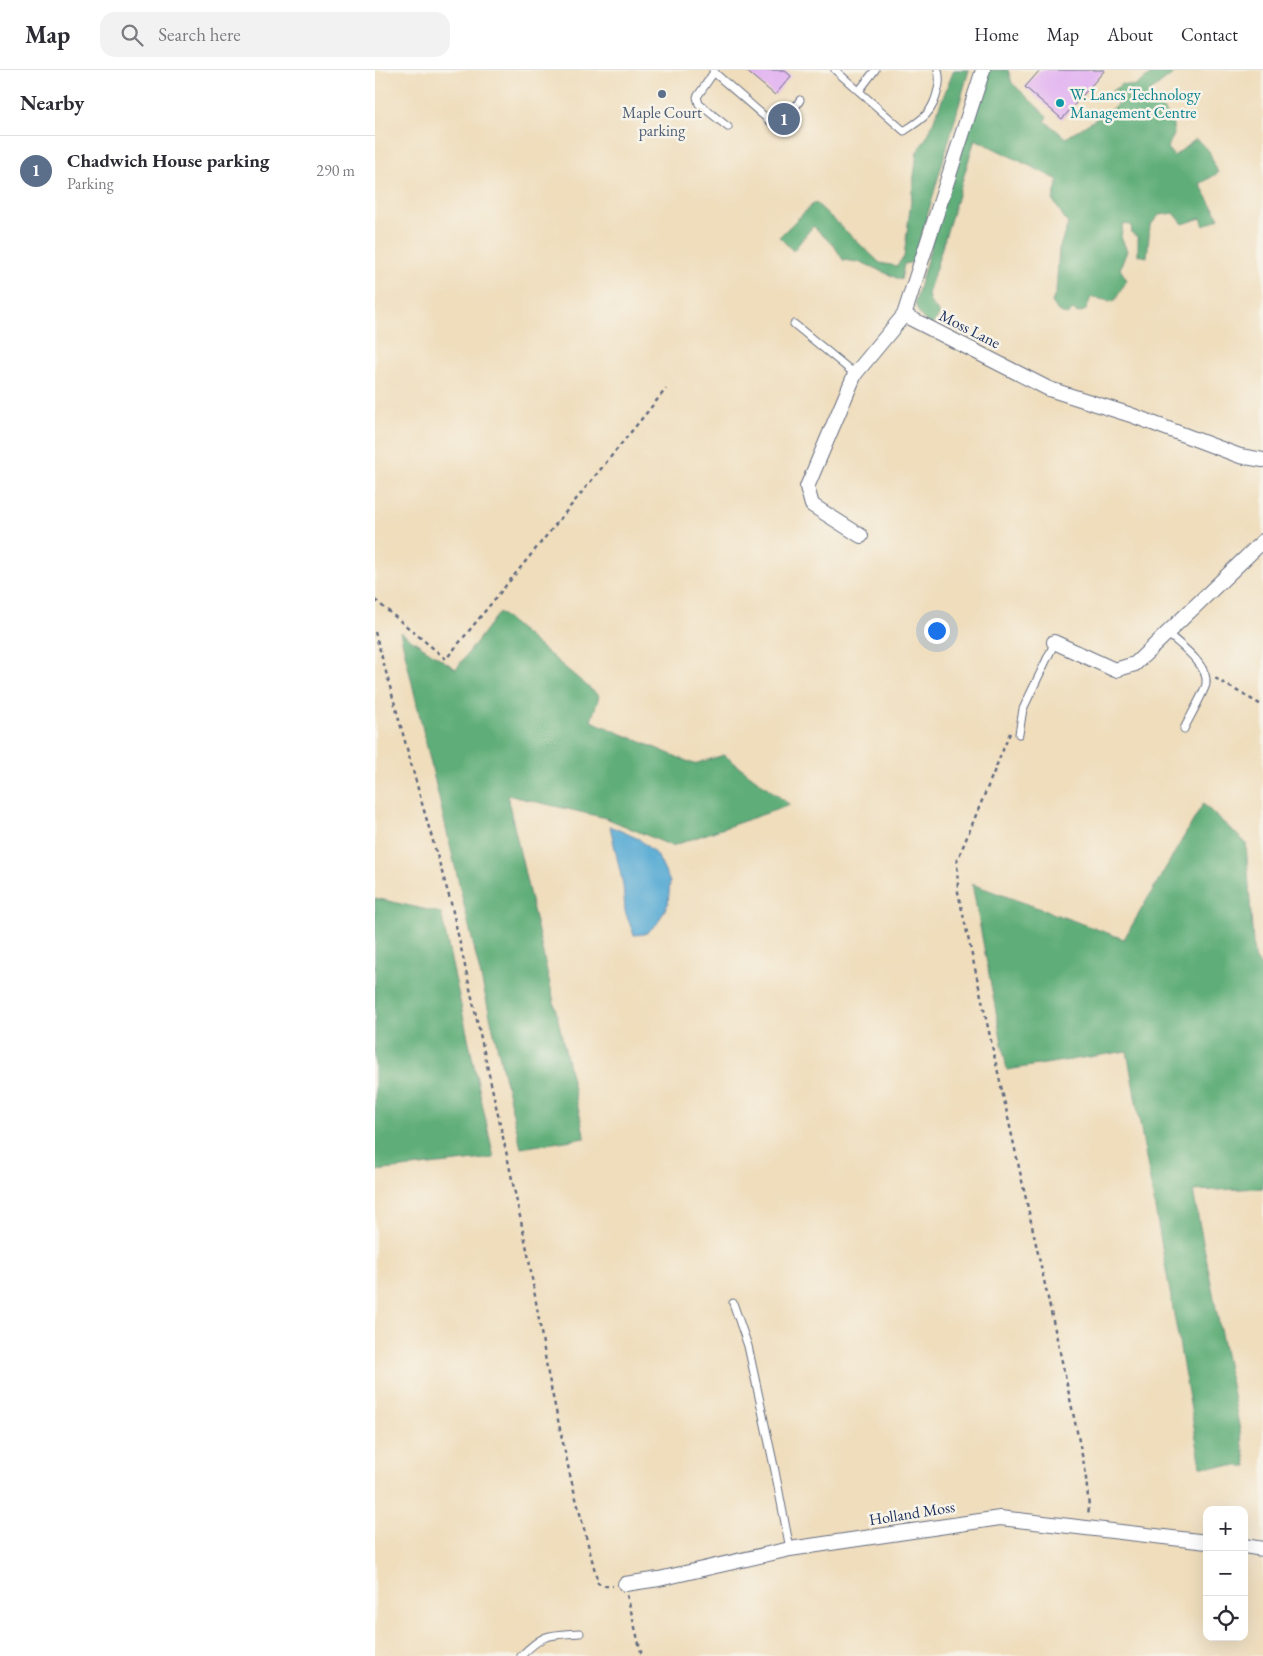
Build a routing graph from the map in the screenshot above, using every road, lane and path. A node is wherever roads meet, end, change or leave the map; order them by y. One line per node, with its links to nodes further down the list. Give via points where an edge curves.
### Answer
1 (835, 70): 6 (lane)
2 (875, 70): 6 (lane)
3 (938, 70): 6 (lane, via 940,78 935,104 922,119 904,131)
4 (983, 70): 9 (street)
5 (714, 71): 7 (lane, via 779,129); 8 (lane, via 697,97 699,104)
6 (859, 91)
7 (800, 100)
8 (728, 127)
9 (904, 316): 11 (street); 13 (street, Moss Lane, via 1049,389 1131,415 1240,456)
10 (794, 324): 11 (lane)
11 (855, 374): 14 (street, via 807,487 812,505)
12 (666, 389): 16 (path, via 446,659)
13 (1263, 460)
14 (861, 536)
15 (1263, 541): 18 (street)
16 (375, 600)
17 (375, 632): 29 (path, via 451,903 507,1151 548,1374 595,1574 598,1583 606,1586)
18 (1167, 633): 19 (street, via 1135,664 1115,670); 21 (lane, via 1205,672 1206,684)
19 (1054, 642): 22 (lane, via 1023,709)
20 (1012, 726): 24 (path, via 957,861 958,892 1083,1460 1089,1507)
21 (1184, 729)
22 (1019, 734)
23 (733, 1303): 27 (lane, via 748,1346)
24 (1087, 1528): 25 (street, Holland Moss); 27 (street, Holland Moss, via 1000,1518)
25 (1203, 1542)
26 (1248, 1547): 28 (street)
27 (790, 1549): 29 (street, Holland Moss)
28 (1263, 1549)
29 (625, 1584): 32 (path)
30 (580, 1634): 31 (lane, via 549,1635 534,1643)
31 (521, 1656)
32 (642, 1656)

